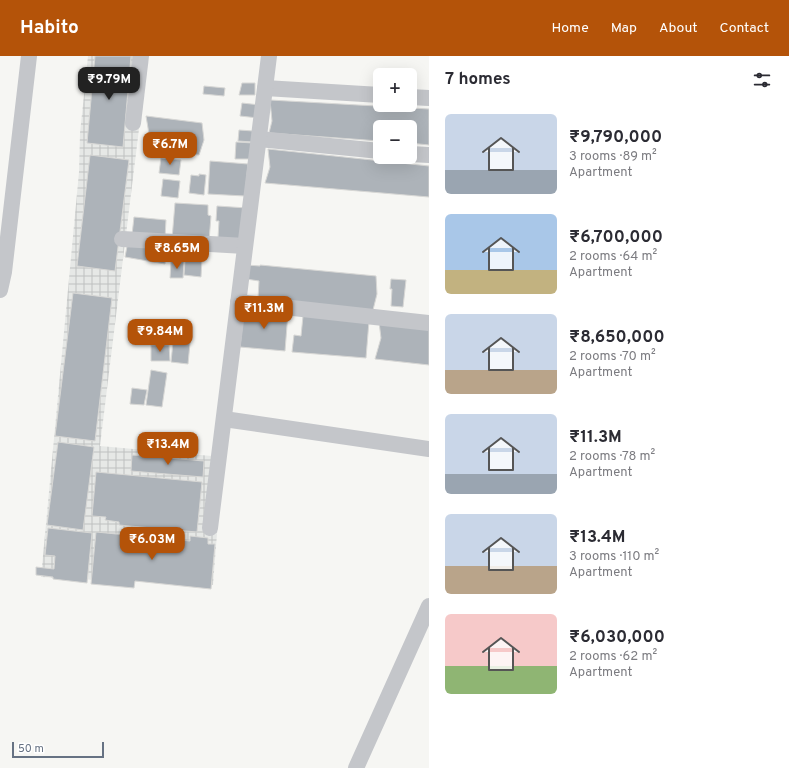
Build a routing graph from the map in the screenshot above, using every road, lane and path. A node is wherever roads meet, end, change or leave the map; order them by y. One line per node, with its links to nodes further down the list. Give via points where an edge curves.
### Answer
1 (29, 56): 15 (street)
2 (141, 56): 8 (street)
3 (269, 56): 4 (street)
4 (265, 88): 5 (street); 9 (street)
5 (373, 95)
6 (417, 97): 7 (street)
7 (429, 98)
8 (133, 123)
9 (259, 138): 10 (street); 14 (street)
10 (373, 150)
11 (417, 155): 12 (street)
12 (429, 156)
13 (122, 239): 14 (street)
14 (245, 246): 16 (street)
15 (0, 290)
16 (238, 302): 17 (street); 18 (street)
17 (429, 323)
18 (224, 419): 19 (street); 20 (street)
19 (429, 449)
20 (210, 528)
21 (429, 606): 22 (street)
22 (356, 768)

